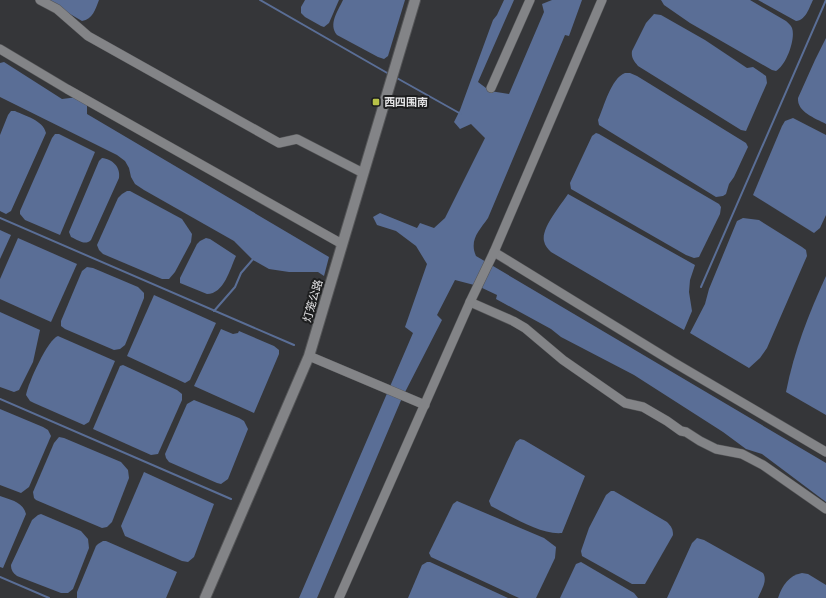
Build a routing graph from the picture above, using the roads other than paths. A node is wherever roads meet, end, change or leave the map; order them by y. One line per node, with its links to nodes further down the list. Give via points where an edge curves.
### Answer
1 (40, 0): 7 (street, via 57,9 88,36 279,142 297,139)
2 (415, 0): 7 (street, 灯笼公路)
3 (530, 0): 6 (street)
4 (602, 0): 9 (street)
5 (0, 49): 8 (street)
6 (491, 88)
7 (363, 173): 8 (street, 灯笼公路)
8 (342, 244): 11 (street, 灯笼公路)
9 (494, 252): 10 (street); 13 (street)
10 (470, 302): 12 (street); 14 (street, via 525,328 563,360 625,403 643,407 716,449 742,454)
11 (309, 356): 12 (street); 15 (street, 灯笼公路)
12 (425, 405): 16 (street)
13 (826, 452)
14 (826, 509)
15 (205, 598)
16 (339, 598)

